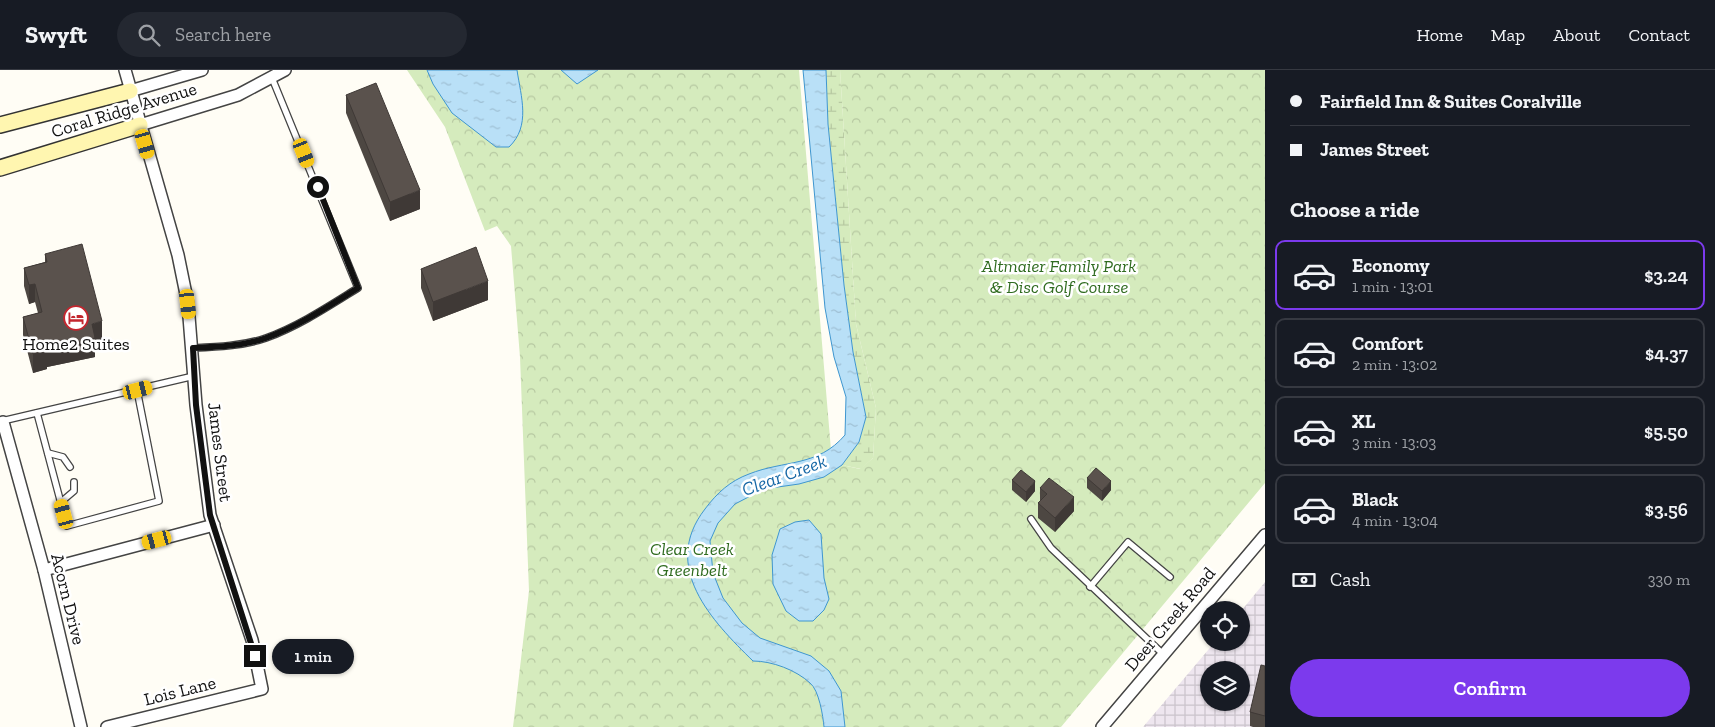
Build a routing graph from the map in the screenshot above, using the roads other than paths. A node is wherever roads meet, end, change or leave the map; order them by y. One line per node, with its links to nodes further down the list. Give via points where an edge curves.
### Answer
1 (125, 70): 5 (street, James Street)
2 (202, 70): 5 (street, Coral Ridge Avenue)
3 (285, 70): 4 (street, Coral Ridge Avenue)
4 (272, 78): 7 (street, Coral Ridge Avenue, via 238,94); 9 (lane, via 358,288 310,318 265,338 229,346)
5 (130, 92): 6 (street, Coral Ridge Avenue); 7 (street, James Street)
6 (0, 125)
7 (140, 125): 8 (street, Coral Ridge Avenue); 9 (street, James Street, via 178,255)
8 (0, 168)
9 (193, 348): 10 (street, James Street)
10 (194, 376): 11 (lane); 19 (street, James Street, via 210,515)
11 (138, 390): 12 (lane); 17 (lane, via 159,501 67,526)
12 (37, 413): 13 (lane); 14 (lane)
13 (2, 421): 21 (street, Acorn Drive)
14 (48, 453): 15 (lane, via 63,456); 17 (lane)
15 (70, 467)
16 (74, 482): 17 (lane, via 74,491)
17 (61, 502)
18 (1031, 519): 23 (lane, via 1051,548)
19 (214, 525): 21 (street); 25 (street, James Street, via 252,640)
20 (1265, 535): 24 (street, Deer Creek Road)
21 (44, 570): 26 (street, Acorn Drive)
22 (1170, 577): 23 (lane, via 1128,542)
23 (1090, 587): 24 (lane)
24 (1163, 654): 28 (street, Deer Creek Road)
25 (262, 689): 27 (street, Lois Lane)
26 (81, 727)
27 (107, 727)
28 (1102, 727)

